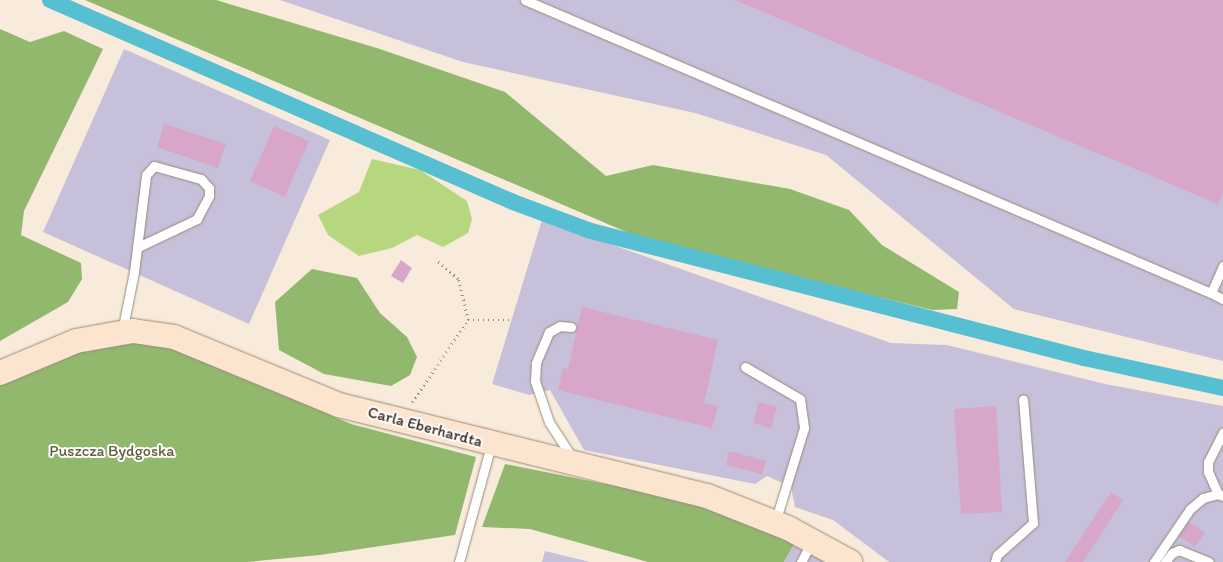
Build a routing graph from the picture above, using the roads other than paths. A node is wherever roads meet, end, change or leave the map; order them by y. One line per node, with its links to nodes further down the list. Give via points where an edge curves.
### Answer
1 (525, 0): 4 (lane)
2 (138, 247): 2 (lane, via 141,195 146,175 154,166 201,179 209,188 209,196 197,219); 7 (lane)
3 (1223, 266): 4 (lane)
4 (1212, 293): 5 (lane)
5 (1223, 299)
6 (571, 327): 13 (lane, via 560,326 546,337 536,363 535,381 549,422)
7 (122, 333): 9 (street, Carla Eberhardta, via 76,340); 12 (street, Carla Eberhardta, via 133,331 174,337 339,405)
8 (745, 367): 15 (lane, via 800,398 804,428)
9 (0, 373)
10 (1023, 399): 20 (lane, via 1033,523 997,555)
11 (1223, 433): 14 (lane, via 1208,462 1208,472)
12 (491, 445): 13 (street, Carla Eberhardta); 17 (lane)
13 (577, 465): 15 (street, Carla Eberhardta, via 707,496)
14 (1220, 495): 21 (lane, via 1203,498 1190,509)
15 (775, 522): 16 (street, Carla Eberhardta)
16 (812, 540): 18 (lane); 19 (street, Carla Eberhardta)
17 (459, 562)
18 (801, 562)
19 (850, 562)
20 (995, 562)
21 (1154, 562)
22 (1165, 562): 23 (lane, via 1179,550)
23 (1209, 562)

